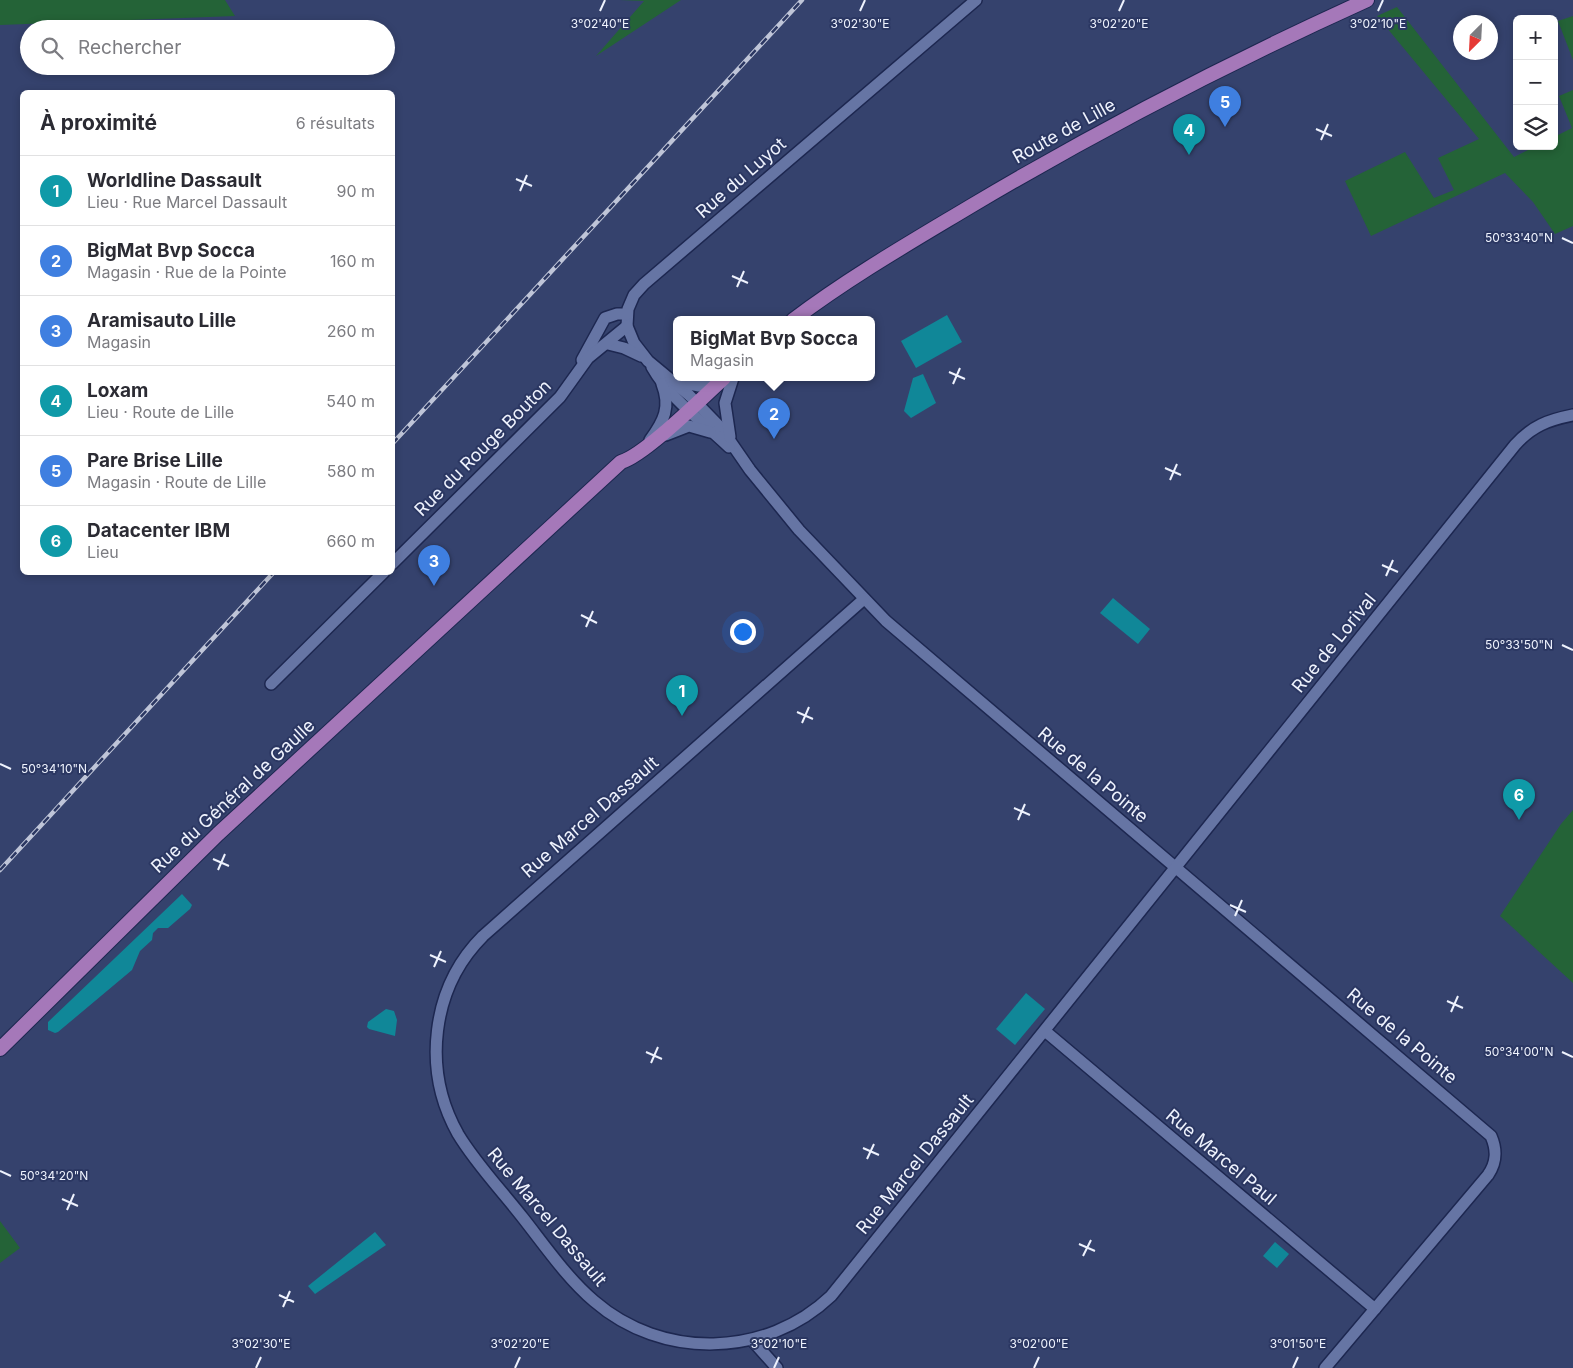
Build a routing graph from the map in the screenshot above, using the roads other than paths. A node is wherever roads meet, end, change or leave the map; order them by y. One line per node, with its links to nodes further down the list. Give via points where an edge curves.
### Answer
1 (976, 0): 3 (street, Rue du Luyot, via 644,284 631,299)
2 (1367, 0): 4 (main road, Route de Lille, via 1250,54 1053,158 864,270)
3 (627, 314): 5 (street, via 609,316); 6 (street, Rue du Luyot)
4 (799, 316)
5 (600, 324): 7 (street); 9 (street, Rue du Rouge Bouton)
6 (627, 326): 7 (street, Rue du Rouge Bouton); 8 (street, Rue du Luyot, via 634,343)
7 (608, 344): 8 (street, via 630,350); 9 (street, Rue du Rouge Bouton, via 592,354)
8 (648, 360): 10 (street); 11 (street, Rue du Luyot)
9 (575, 376): 19 (street, Rue du Rouge Bouton, via 560,397)
10 (661, 381): 15 (street); 18 (street, via 667,405 666,416)
11 (673, 381): 12 (street, via 699,386); 15 (street, Rue du Luyot)
12 (711, 381)
13 (721, 381): 15 (main road)
14 (732, 381): 17 (street, via 725,403)
15 (692, 406): 17 (street); 18 (main road, Rue du Général de Gaulle)
16 (1573, 415): 23 (street, Rue de Lorival, via 1543,422 1522,438)
17 (725, 438): 18 (street, via 689,426); 21 (street, Rue de la Pointe, via 813,546)
18 (645, 448): 25 (main road, Rue du Général de Gaulle, via 218,834)
19 (395, 561)
20 (381, 575): 22 (street)
21 (864, 600): 23 (street, Rue de la Pointe, via 916,648); 27 (street, Rue Marcel Dassault, via 477,942 452,978 437,1028 438,1080 459,1135 587,1295 620,1320 664,1339 714,1345)
22 (271, 684)
23 (1176, 868): 24 (street, Rue Marcel Dassault); 26 (street, Rue de la Pointe, via 1471,1118 1489,1134 1495,1146 1495,1162 1488,1175)
24 (1045, 1031): 26 (street, Rue Marcel Paul); 27 (street, Rue Marcel Dassault, via 831,1296 792,1324)
25 (0, 1049)
26 (1375, 1309): 29 (street)
27 (752, 1340): 28 (street)
28 (777, 1368)
29 (1325, 1368)

